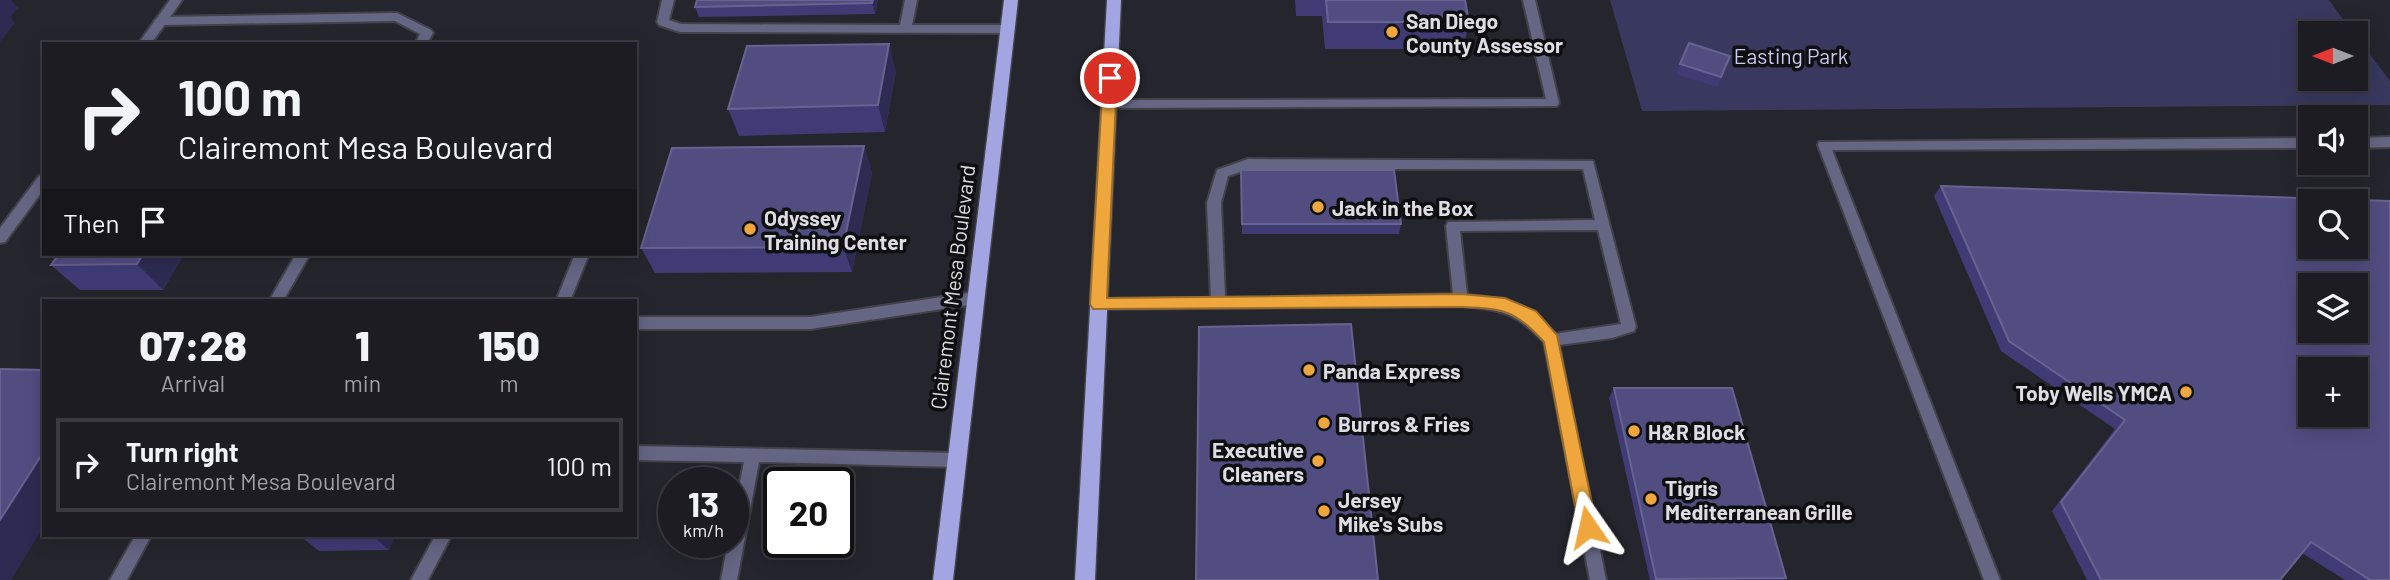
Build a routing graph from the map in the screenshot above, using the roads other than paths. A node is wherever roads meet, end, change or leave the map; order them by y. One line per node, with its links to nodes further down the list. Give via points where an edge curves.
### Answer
1 (176, 0): 7 (street)
2 (668, 0): 8 (street, via 663,22 674,27)
3 (911, 0): 8 (street)
4 (1011, 0): 9 (main road, Clairemont Mesa Boulevard)
5 (1114, 0): 12 (main road)
6 (1529, 0): 12 (street, via 1553,103)
7 (160, 21): 10 (street); 11 (street, via 397,18 427,33)
8 (905, 29): 9 (street)
9 (1007, 29): 21 (main road, Clairemont Mesa Boulevard)
10 (145, 42)
11 (422, 42)
12 (1108, 104): 26 (main road)
13 (2390, 142): 15 (street)
14 (2298, 143): 40 (street, via 1824,145)
15 (2368, 143)
16 (42, 182): 18 (street)
17 (1603, 225): 24 (street, via 1453,226); 25 (street, via 1588,164 1248,164 1223,173 1214,203); 28 (street, via 1629,327)
18 (0, 239)
19 (302, 256): 22 (street)
20 (581, 256): 23 (street)
21 (975, 298): 27 (street, via 810,323); 31 (main road, Clairemont Mesa Boulevard)
22 (277, 299)
23 (564, 299)
24 (1461, 300): 25 (street); 28 (street, via 1499,303 1530,316)
25 (1218, 303): 26 (street)
26 (1098, 304): 38 (main road)
27 (637, 323)
28 (1551, 340): 39 (street)
29 (637, 453): 30 (street)
30 (753, 456): 31 (street); 36 (street)
31 (956, 460): 37 (main road, Clairemont Mesa Boulevard)
32 (142, 537): 34 (street)
33 (442, 537): 35 (street)
34 (118, 580)
35 (419, 580)
36 (729, 580)
37 (943, 580)
38 (1085, 580)
39 (1598, 580)
40 (1992, 580)

